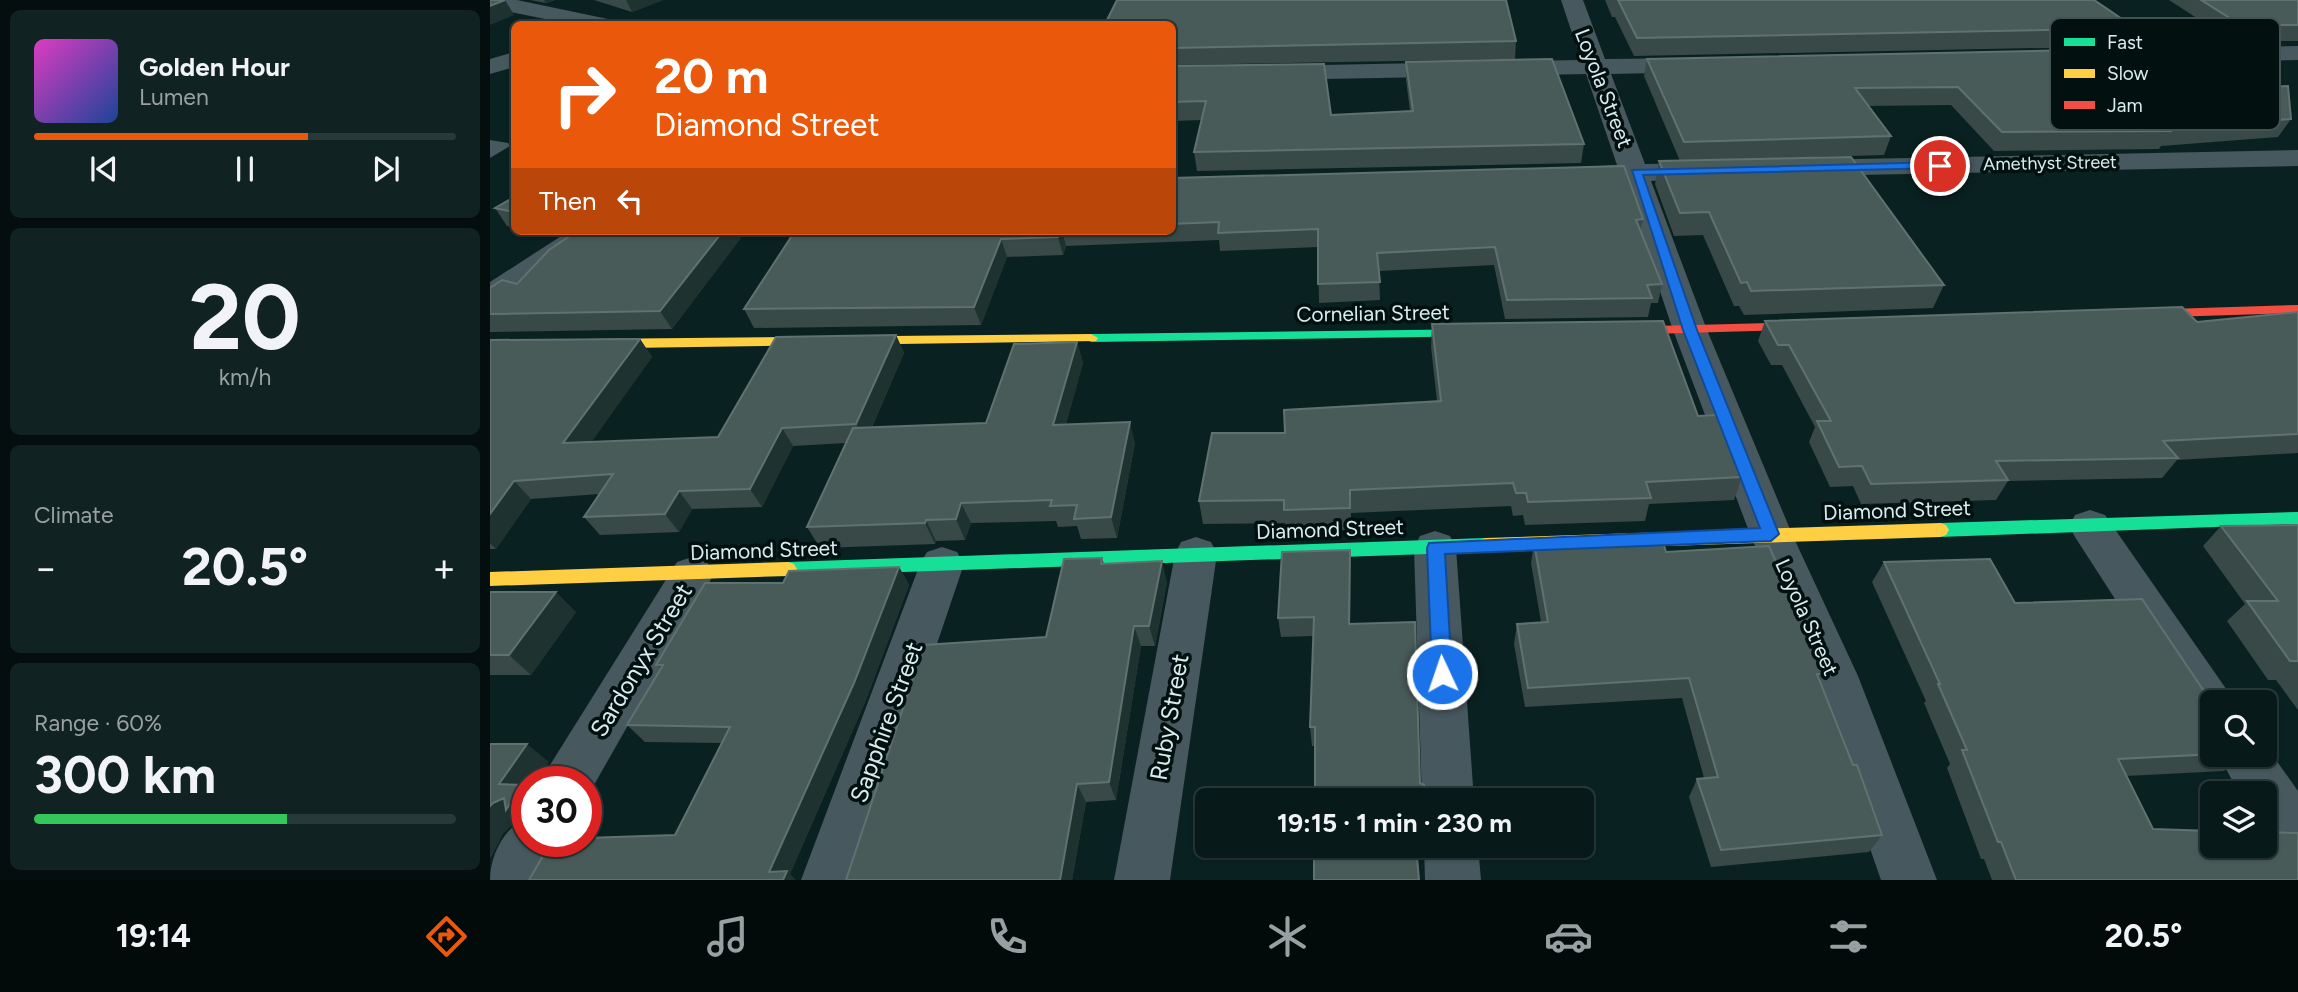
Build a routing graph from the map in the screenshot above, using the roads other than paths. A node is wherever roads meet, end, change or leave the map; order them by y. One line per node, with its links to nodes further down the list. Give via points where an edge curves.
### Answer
1 (1572, 0): 9 (street, Loyola Street)
2 (490, 1): 3 (street)
3 (586, 21)
4 (2280, 52): 5 (street)
5 (2298, 52)
6 (511, 60): 8 (street)
7 (1719, 65): 9 (street)
8 (490, 67)
9 (1595, 67): 10 (street); 16 (street, Loyola Street)
10 (1176, 75)
11 (490, 144): 12 (lane, via 503,146)
12 (490, 153)
13 (2298, 158): 14 (street, Amethyst Street)
14 (1788, 169)
15 (1733, 170): 16 (street)
16 (1636, 172): 17 (street); 23 (street, Loyola Street)
17 (1541, 174)
18 (584, 235): 19 (street)
19 (490, 297)
20 (2298, 309): 21 (street)
21 (2118, 315)
22 (1828, 325): 23 (street)
23 (1690, 330): 24 (street); 29 (street, Loyola Street)
24 (1592, 331)
25 (1509, 332): 26 (street, Cornelian Street)
26 (490, 345)
27 (2298, 518): 28 (street, Diamond Street)
28 (2090, 526): 29 (street, Diamond Street); 35 (street)
29 (1771, 534): 30 (street, Diamond Street); 46 (street, Loyola Street, via 1834,676)
30 (1435, 548): 31 (street, Diamond Street); 38 (street)
31 (1196, 554): 32 (street, Diamond Street); 44 (street, Ruby Street)
32 (942, 564): 33 (street, Diamond Street); 43 (street, Sapphire Street)
33 (692, 575): 34 (street, Diamond Street); 36 (street, Sardonyx Street)
34 (490, 579)
35 (2200, 690)
36 (578, 766)
37 (2252, 767): 39 (street)
38 (1447, 788)
39 (2298, 837)
40 (524, 857): 42 (street)
41 (1451, 858): 45 (street)
42 (510, 880)
43 (830, 880)
44 (1142, 880)
45 (1452, 880)
46 (1909, 880)

